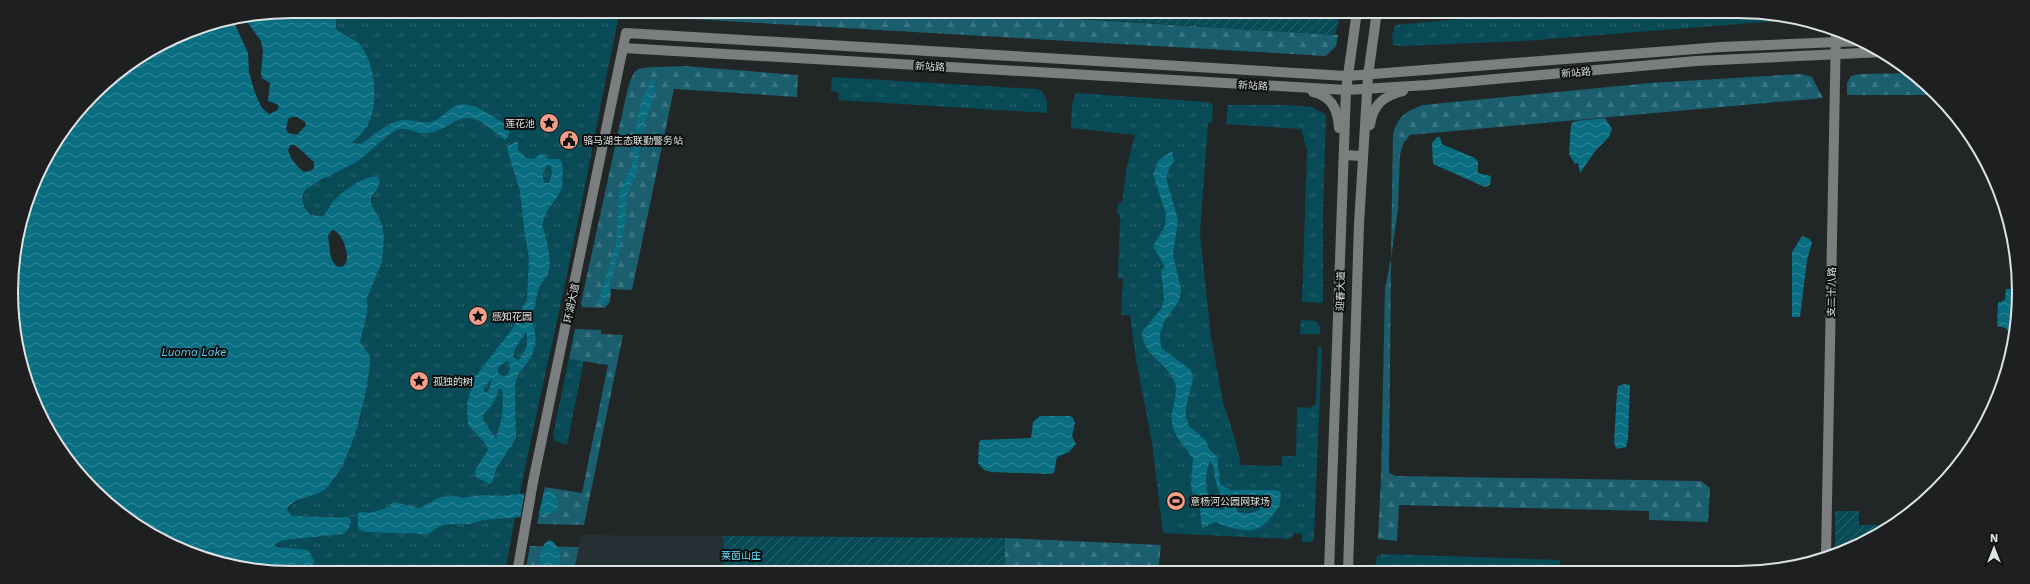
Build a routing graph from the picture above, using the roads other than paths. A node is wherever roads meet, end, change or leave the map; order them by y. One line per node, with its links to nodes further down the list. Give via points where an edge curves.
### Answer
1 (1356, 18): 10 (street, 迎春大道)
2 (1376, 18): 11 (street, 迎春大道)
3 (626, 33): 7 (street, 环湖大道); 10 (street, 新站路)
4 (1836, 37): 5 (street, 支二十八路)
5 (1836, 42): 6 (street, 新站路); 9 (street, 支二十八路); 11 (street, 新站路, via 1721,47)
6 (1849, 42)
7 (623, 48): 13 (street, 新站路); 21 (street, 环湖大道, via 533,482)
8 (1870, 52): 9 (street, 新站路)
9 (1836, 53): 12 (street, 新站路, via 1696,61); 20 (street, 支二十八路)
10 (1347, 76): 11 (street, 新站路); 14 (street, 迎春大道)
11 (1368, 76): 15 (street, 迎春大道)
12 (1428, 85): 15 (street, 新站路); 18 (street, via 1382,99 1371,115)
13 (1289, 87): 14 (street, 新站路); 19 (street, via 1321,94 1329,99 1338,116)
14 (1346, 90): 15 (street, 新站路); 16 (street, 迎春大道)
15 (1367, 90): 17 (street, 迎春大道)
16 (1344, 156): 17 (street); 19 (street, 迎春大道)
17 (1363, 156): 18 (street, 迎春大道)
18 (1359, 224): 23 (street, 迎春大道)
19 (1342, 237): 22 (street, 迎春大道)
20 (1826, 551)
21 (518, 566)
22 (1329, 566)
23 (1348, 566)

